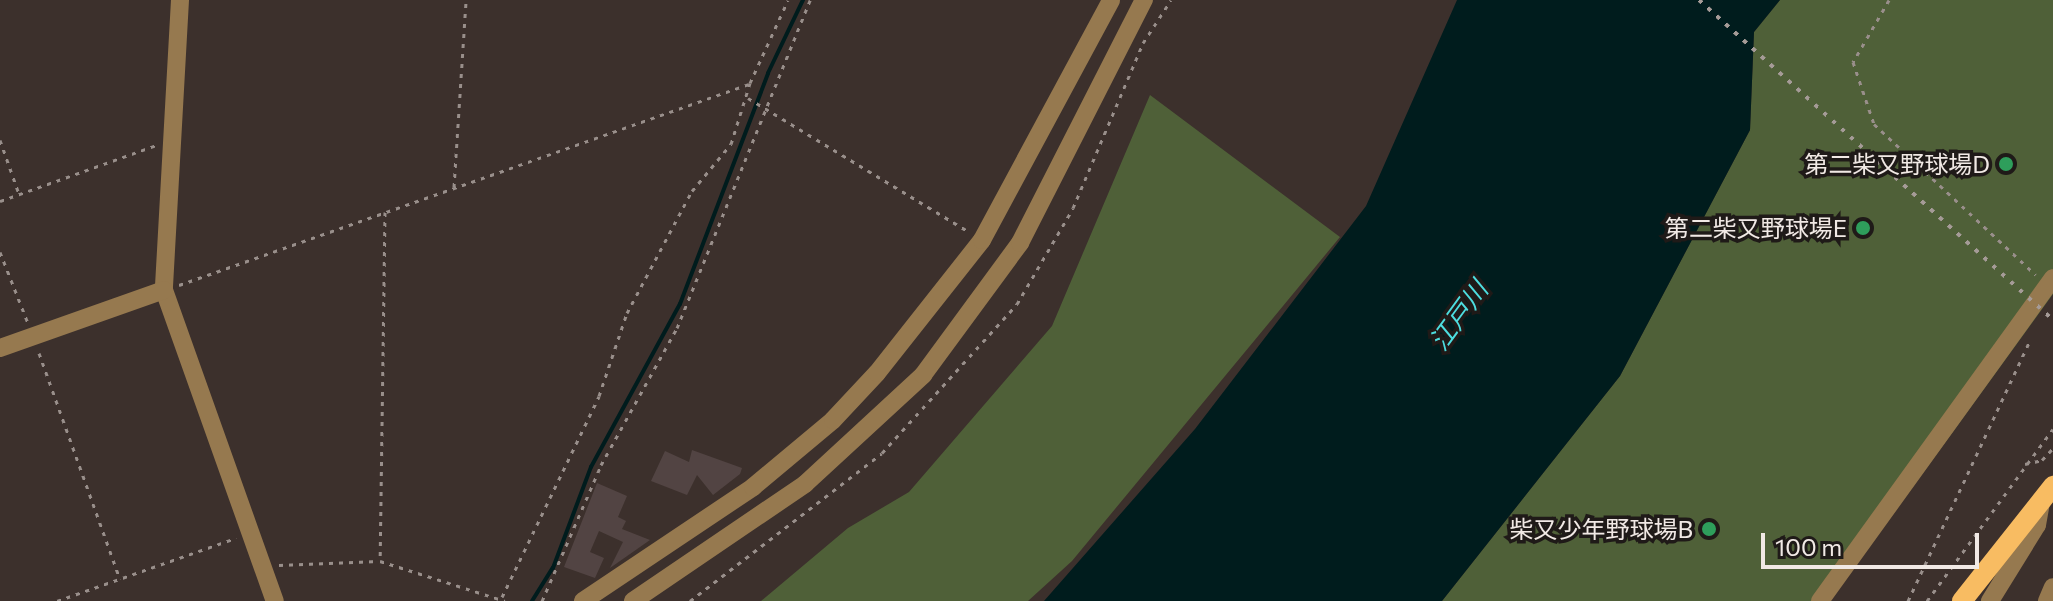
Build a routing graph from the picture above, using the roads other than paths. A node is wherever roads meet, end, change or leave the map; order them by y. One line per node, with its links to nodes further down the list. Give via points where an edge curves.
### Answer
1 (180, 0): 5 (street)
2 (1111, 0): 10 (street, via 982,240 935,305 825,428 753,487)
3 (1144, 0): 11 (street, via 1020,243 923,375 805,484)
4 (2050, 282): 12 (street)
5 (164, 290): 6 (street); 9 (street)
6 (0, 348)
7 (2047, 494): 13 (main road); 14 (street, via 2037,525)
8 (2053, 587): 15 (street)
9 (275, 601)
10 (583, 601)
11 (633, 601)
12 (1820, 601)
13 (1962, 601)
14 (1990, 601)
15 (2047, 601)

